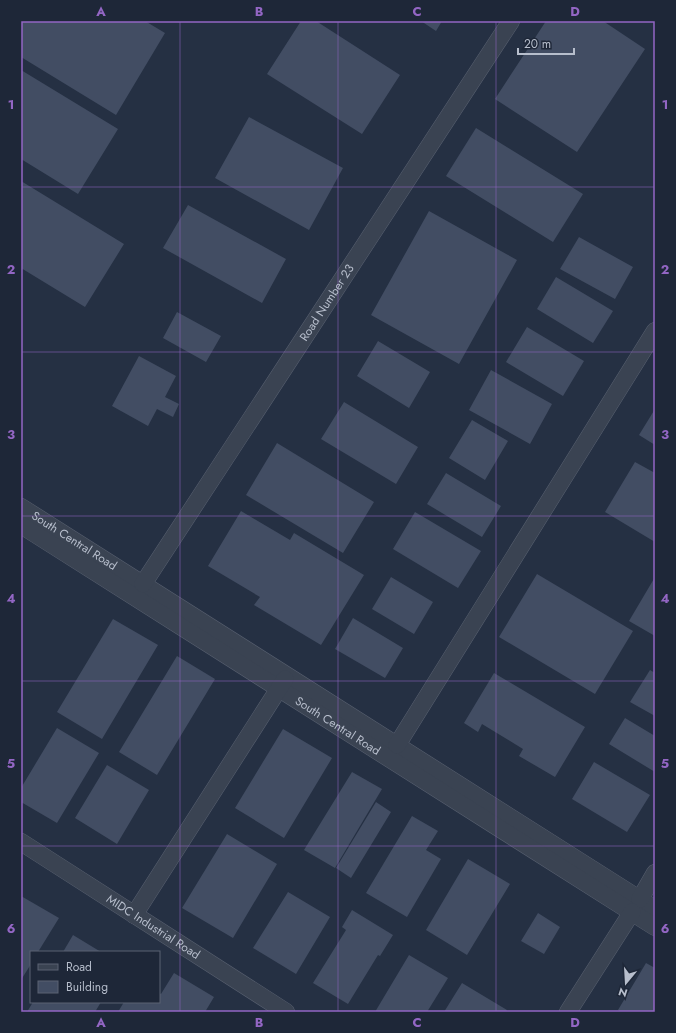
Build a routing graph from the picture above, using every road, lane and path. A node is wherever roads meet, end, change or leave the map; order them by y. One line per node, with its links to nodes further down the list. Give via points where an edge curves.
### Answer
1 (511, 21): 5 (street, Road Number 23)
2 (655, 331): 7 (street)
3 (21, 507): 5 (street, South Central Road)
4 (21, 525): 6 (street, South Central Road)
5 (143, 584): 6 (street, South Central Road)
6 (283, 682): 7 (street, South Central Road); 10 (street, South Central Road); 12 (street)
7 (397, 745): 10 (street, South Central Road)
8 (21, 842): 12 (street, MIDC Industrial Road)
9 (655, 873): 10 (street)
10 (636, 905): 11 (street, South Central Road); 13 (street, South Central Road); 15 (street)
11 (655, 909)
12 (134, 915): 14 (street, MIDC Industrial Road)
13 (655, 927)
14 (286, 1012)
15 (568, 1012)

